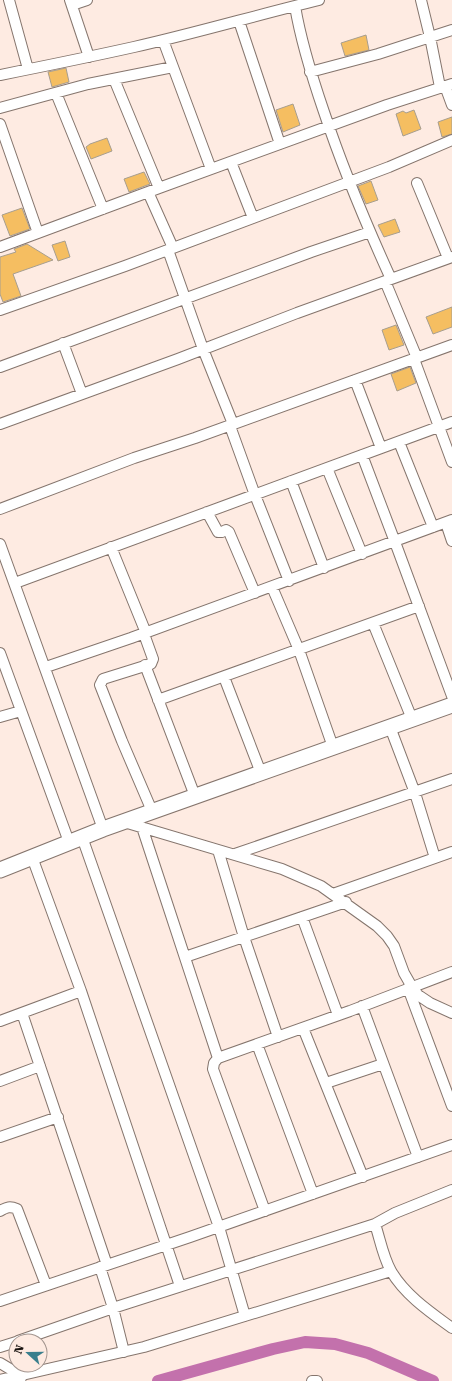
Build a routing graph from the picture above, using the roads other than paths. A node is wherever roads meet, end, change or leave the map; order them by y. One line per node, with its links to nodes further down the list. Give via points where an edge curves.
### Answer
1 (9, 0): 13 (street)
2 (87, 0): 5 (street)
3 (319, 0): 6 (street)
4 (420, 0): 9 (street)
5 (71, 2): 11 (street)
6 (295, 6): 7 (street); 14 (street)
7 (239, 20): 10 (street); 24 (street)
8 (452, 30): 9 (street)
9 (430, 37): 14 (street); 17 (street)
10 (163, 40): 11 (street); 12 (street)
11 (89, 57): 13 (street)
12 (173, 67): 16 (street); 26 (street)
13 (28, 69): 15 (street)
14 (310, 72): 22 (street)
15 (0, 75)
16 (114, 79): 18 (street); 29 (street)
17 (446, 86): 19 (street); 22 (street)
18 (56, 93): 20 (street); 31 (street)
19 (452, 105)
20 (0, 108)
21 (0, 124): 34 (street)
22 (329, 127): 24 (street); 27 (street)
23 (452, 140): 27 (street)
24 (280, 144): 25 (street)
25 (231, 162): 26 (street); 32 (street)
26 (211, 169): 29 (street)
27 (349, 182): 32 (street); 33 (street)
28 (417, 183): 37 (street)
29 (159, 188): 30 (street)
30 (148, 192): 31 (street); 36 (street)
31 (103, 209): 34 (street)
32 (253, 218): 36 (street)
33 (370, 232): 38 (street); 39 (street)
34 (38, 233): 35 (street)
35 (0, 247)
36 (170, 249): 39 (street); 40 (street)
37 (450, 257): 38 (street)
38 (388, 280): 43 (street); 44 (street)
39 (185, 298): 41 (street); 43 (street)
40 (0, 310)
41 (63, 343): 45 (street); 47 (street)
42 (452, 345): 44 (street)
43 (203, 349): 47 (street); 50 (street)
44 (415, 358): 46 (street); 51 (street)
45 (0, 367)
46 (355, 380): 50 (street); 53 (street)
47 (82, 394): 49 (street)
48 (452, 422): 51 (street)
49 (0, 424)
50 (232, 425): 58 (street); 59 (street, via 134,458)
51 (438, 427): 52 (street); 55 (street)
52 (399, 442): 53 (street); 62 (street)
53 (382, 448): 54 (street)
54 (362, 455): 56 (street); 64 (street)
55 (452, 462)
56 (327, 468): 57 (street); 67 (street)
57 (291, 481): 58 (street); 68 (street)
58 (255, 495): 60 (street); 69 (street)
59 (0, 509)
60 (206, 512): 66 (street); 72 (street, via 218,532 229,532)
61 (449, 522): 62 (street); 63 (street)
62 (433, 527): 64 (street)
63 (452, 541)
64 (395, 542): 67 (street); 73 (street)
65 (0, 544): 70 (street)
66 (111, 547): 70 (street); 75 (street)
67 (362, 554): 68 (street)
68 (324, 568): 69 (street)
69 (289, 581): 71 (street)
70 (14, 583): 79 (street)
71 (272, 587): 72 (street); 76 (street)
72 (255, 593): 75 (street)
73 (419, 606): 74 (street); 81 (street)
74 (373, 623): 76 (street); 86 (street)
75 (145, 633): 78 (street, via 153,659 151,664); 79 (street)
76 (299, 650): 80 (street); 88 (street)
77 (0, 653): 84 (street)
78 (145, 665): 82 (street); 93 (street, via 103,679 100,685)
79 (46, 667): 96 (street)
80 (224, 677): 82 (street); 89 (street)
81 (452, 696)
82 (158, 700): 92 (street)
83 (452, 705): 86 (street)
84 (21, 711): 85 (street); 97 (street)
85 (0, 717)
86 (412, 719): 87 (street)
87 (390, 727): 88 (street); 91 (street)
88 (333, 747): 89 (street)
89 (261, 773): 92 (street)
90 (452, 779): 91 (street)
91 (415, 792): 99 (street); 102 (street)
92 (194, 796): 93 (street)
93 (152, 811): 94 (street)
94 (123, 822): 95 (street); 96 (street)
95 (142, 827): 98 (street); 108 (street)
96 (103, 829): 97 (street)
97 (75, 840): 101 (street); 136 (street)
98 (218, 850): 99 (street); 107 (street)
99 (234, 854): 104 (street, via 282,868)
100 (452, 854): 102 (street)
101 (32, 857): 103 (street); 111 (street)
102 (435, 858): 104 (street)
103 (0, 870)
104 (333, 894): 105 (street)
105 (346, 902): 106 (street); 110 (street, via 387,936 394,946)
106 (302, 917): 107 (street); 115 (street)
107 (244, 937): 108 (street); 118 (street)
108 (184, 957): 120 (street)
109 (452, 972): 110 (street)
110 (410, 987): 112 (street); 114 (street, via 418,995); 125 (street)
111 (81, 991): 113 (street); 137 (street)
112 (362, 1006): 115 (street); 121 (street)
113 (22, 1013): 116 (street); 122 (street)
114 (452, 1013)
115 (338, 1015): 117 (street)
116 (0, 1021)
117 (303, 1028): 118 (street); 124 (street)
118 (278, 1037): 119 (street)
119 (257, 1044): 120 (street); 132 (street)
120 (218, 1058): 134 (street, via 213,1069)
121 (383, 1064): 124 (street); 129 (street)
122 (40, 1066): 123 (street); 126 (street)
123 (0, 1081)
124 (326, 1083): 130 (street)
125 (452, 1106)
126 (58, 1117): 127 (street); 138 (street)
127 (0, 1137)
128 (452, 1145): 129 (street)
129 (418, 1157): 130 (street)
130 (363, 1177): 132 (street)
131 (452, 1190): 135 (street)
132 (312, 1194): 134 (street)
133 (0, 1211): 141 (street, via 7,1207 17,1209)
134 (265, 1211): 136 (street)
135 (375, 1224): 139 (street); 140 (street)
136 (219, 1227): 137 (street); 139 (street)
137 (166, 1245): 138 (street); 142 (street)
138 (104, 1266): 141 (street); 144 (street)
139 (232, 1270): 142 (street); 145 (street)
140 (391, 1271): 145 (street); 146 (street, via 420,1303)
141 (46, 1285): 143 (street)
142 (180, 1286): 144 (street)
143 (0, 1301)
144 (113, 1308): 147 (street); 148 (street)
145 (245, 1316): 148 (street)
146 (452, 1328)
147 (40, 1333)
148 (124, 1352): 150 (street)
149 (0, 1363): 150 (street)
150 (21, 1378): 151 (street)
151 (0, 1380)
152 (312, 1381): 153 (street)
153 (317, 1381)

